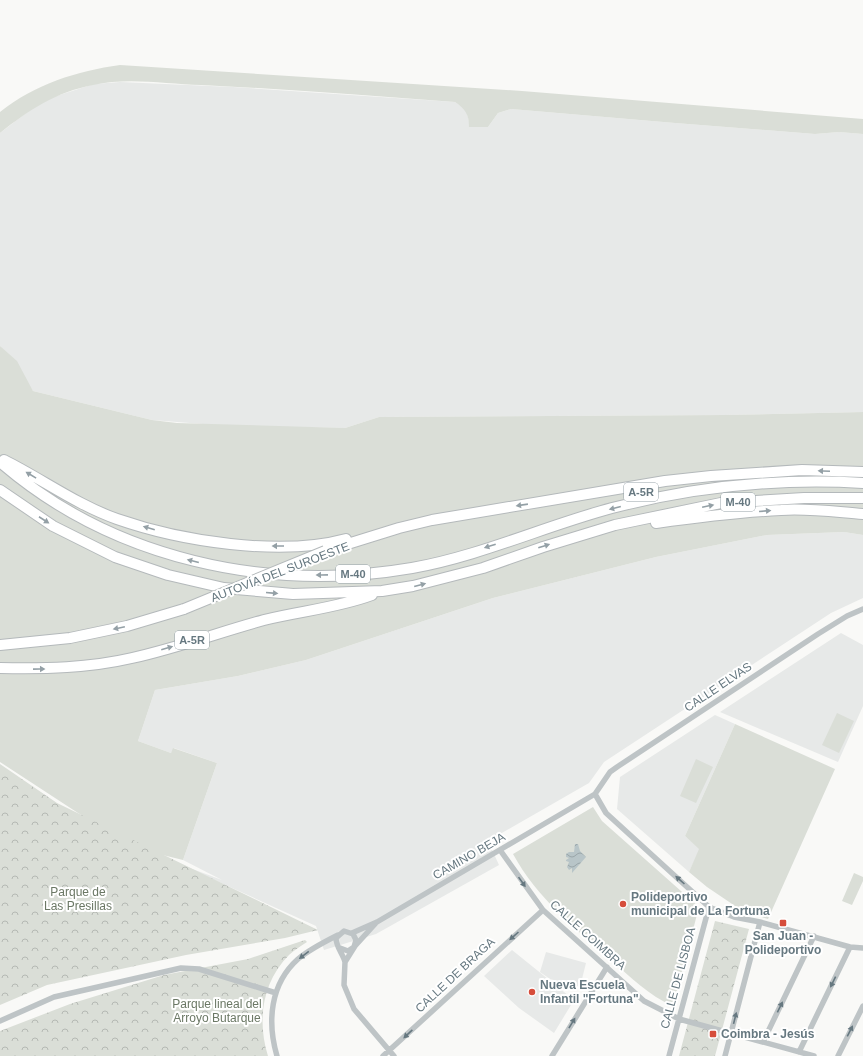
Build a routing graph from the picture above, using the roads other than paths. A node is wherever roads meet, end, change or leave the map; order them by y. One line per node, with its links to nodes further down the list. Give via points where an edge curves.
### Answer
1 (0, 458): 11 (highway, one-way to 1, via 307,545 236,544 172,535 116,518 60,492)
2 (0, 462): 5 (highway, M-40, one-way to 2, via 611,508 447,560 412,568 296,576 222,568 164,554 105,531 52,501)
3 (863, 472): 8 (highway, one-way to 8, via 802,470 726,475 665,481)
4 (863, 483): 5 (highway, M-40)
5 (721, 486): 8 (highway, A-5R, via 685,485 600,498)
6 (0, 490): 12 (highway, M-40, one-way to 12, via 53,526 115,557 168,575 224,588 293,594)
7 (863, 498): 10 (highway, M-40, one-way to 7, via 721,503 804,498)
8 (561, 500): 11 (highway, AUTOVÍA DEL SUROESTE / A-5R, one-way to 11, via 483,511)
9 (863, 514): 10 (highway, one-way to 9, via 638,526 699,516 782,510)
10 (615, 525): 12 (highway, M-40, one-way to 10, via 413,586 483,568)
11 (399, 528): 14 (highway, AUTOVÍA DEL SUROESTE / A-5R, one-way to 14, bridge, via 325,551 184,610 70,638)
12 (382, 591): 15 (highway, A-5R, one-way to 12, via 70,668 132,658 288,614 350,603)
13 (863, 609): 16 (street, CALLE ELVAS, via 811,638 617,767 610,772)
14 (0, 645)
15 (0, 668)
16 (595, 794): 17 (street, CAMINO BEJA); 18 (street, one-way to 16, via 606,814)
17 (500, 850): 19 (street, CALLE COIMBRA, one-way to 19); 20 (street, CAMINO BEJA)
18 (709, 906): 21 (street, via 734,917); 33 (street, CALLE DE LISBOA)
19 (543, 910): 30 (street, CALLE COIMBRA); 37 (street, CALLE DE BRAGA, one-way to 37)
20 (377, 922): 22 (street, CAMINO BEJA); 25 (street)
21 (760, 922): 24 (street); 35 (street, one-way to 21)
22 (352, 933): 23 (street, via 345,931); 25 (street, via 356,939)
23 (338, 935): 28 (street, via 336,942); 31 (street, one-way to 31, via 310,950 298,960 287,972)
24 (814, 936): 27 (street); 36 (street, one-way to 24)
25 (354, 946): 28 (street, via 348,951); 29 (street)
26 (862, 946): 27 (street)
27 (850, 947): 38 (street, one-way to 38)
28 (340, 948): 29 (street)
29 (345, 962): 37 (street, via 344,985 351,1003)
30 (607, 967): 33 (street, CALLE COIMBRA, via 644,1000); 42 (street, one-way to 30)
31 (276, 993): 34 (street, via 199,969 181,968 54,997); 39 (street, via 271,1027)
32 (863, 1006): 46 (street, one-way to 32)
33 (679, 1019): 35 (street, CALLE COIMBRA); 43 (street, CALLE DE LISBOA)
34 (0, 1021)
35 (732, 1033): 36 (street, CALLE COIMBRA); 44 (street)
36 (764, 1042): 38 (street, CALLE COIMBRA)
37 (389, 1051): 40 (street, CALLE DE BRAGA); 41 (street)
38 (799, 1052): 45 (street, CALLE COIMBRA)
39 (277, 1056)
40 (383, 1056)
41 (394, 1056)
42 (552, 1056)
43 (669, 1056)
44 (725, 1056)
45 (814, 1056)
46 (838, 1056)

